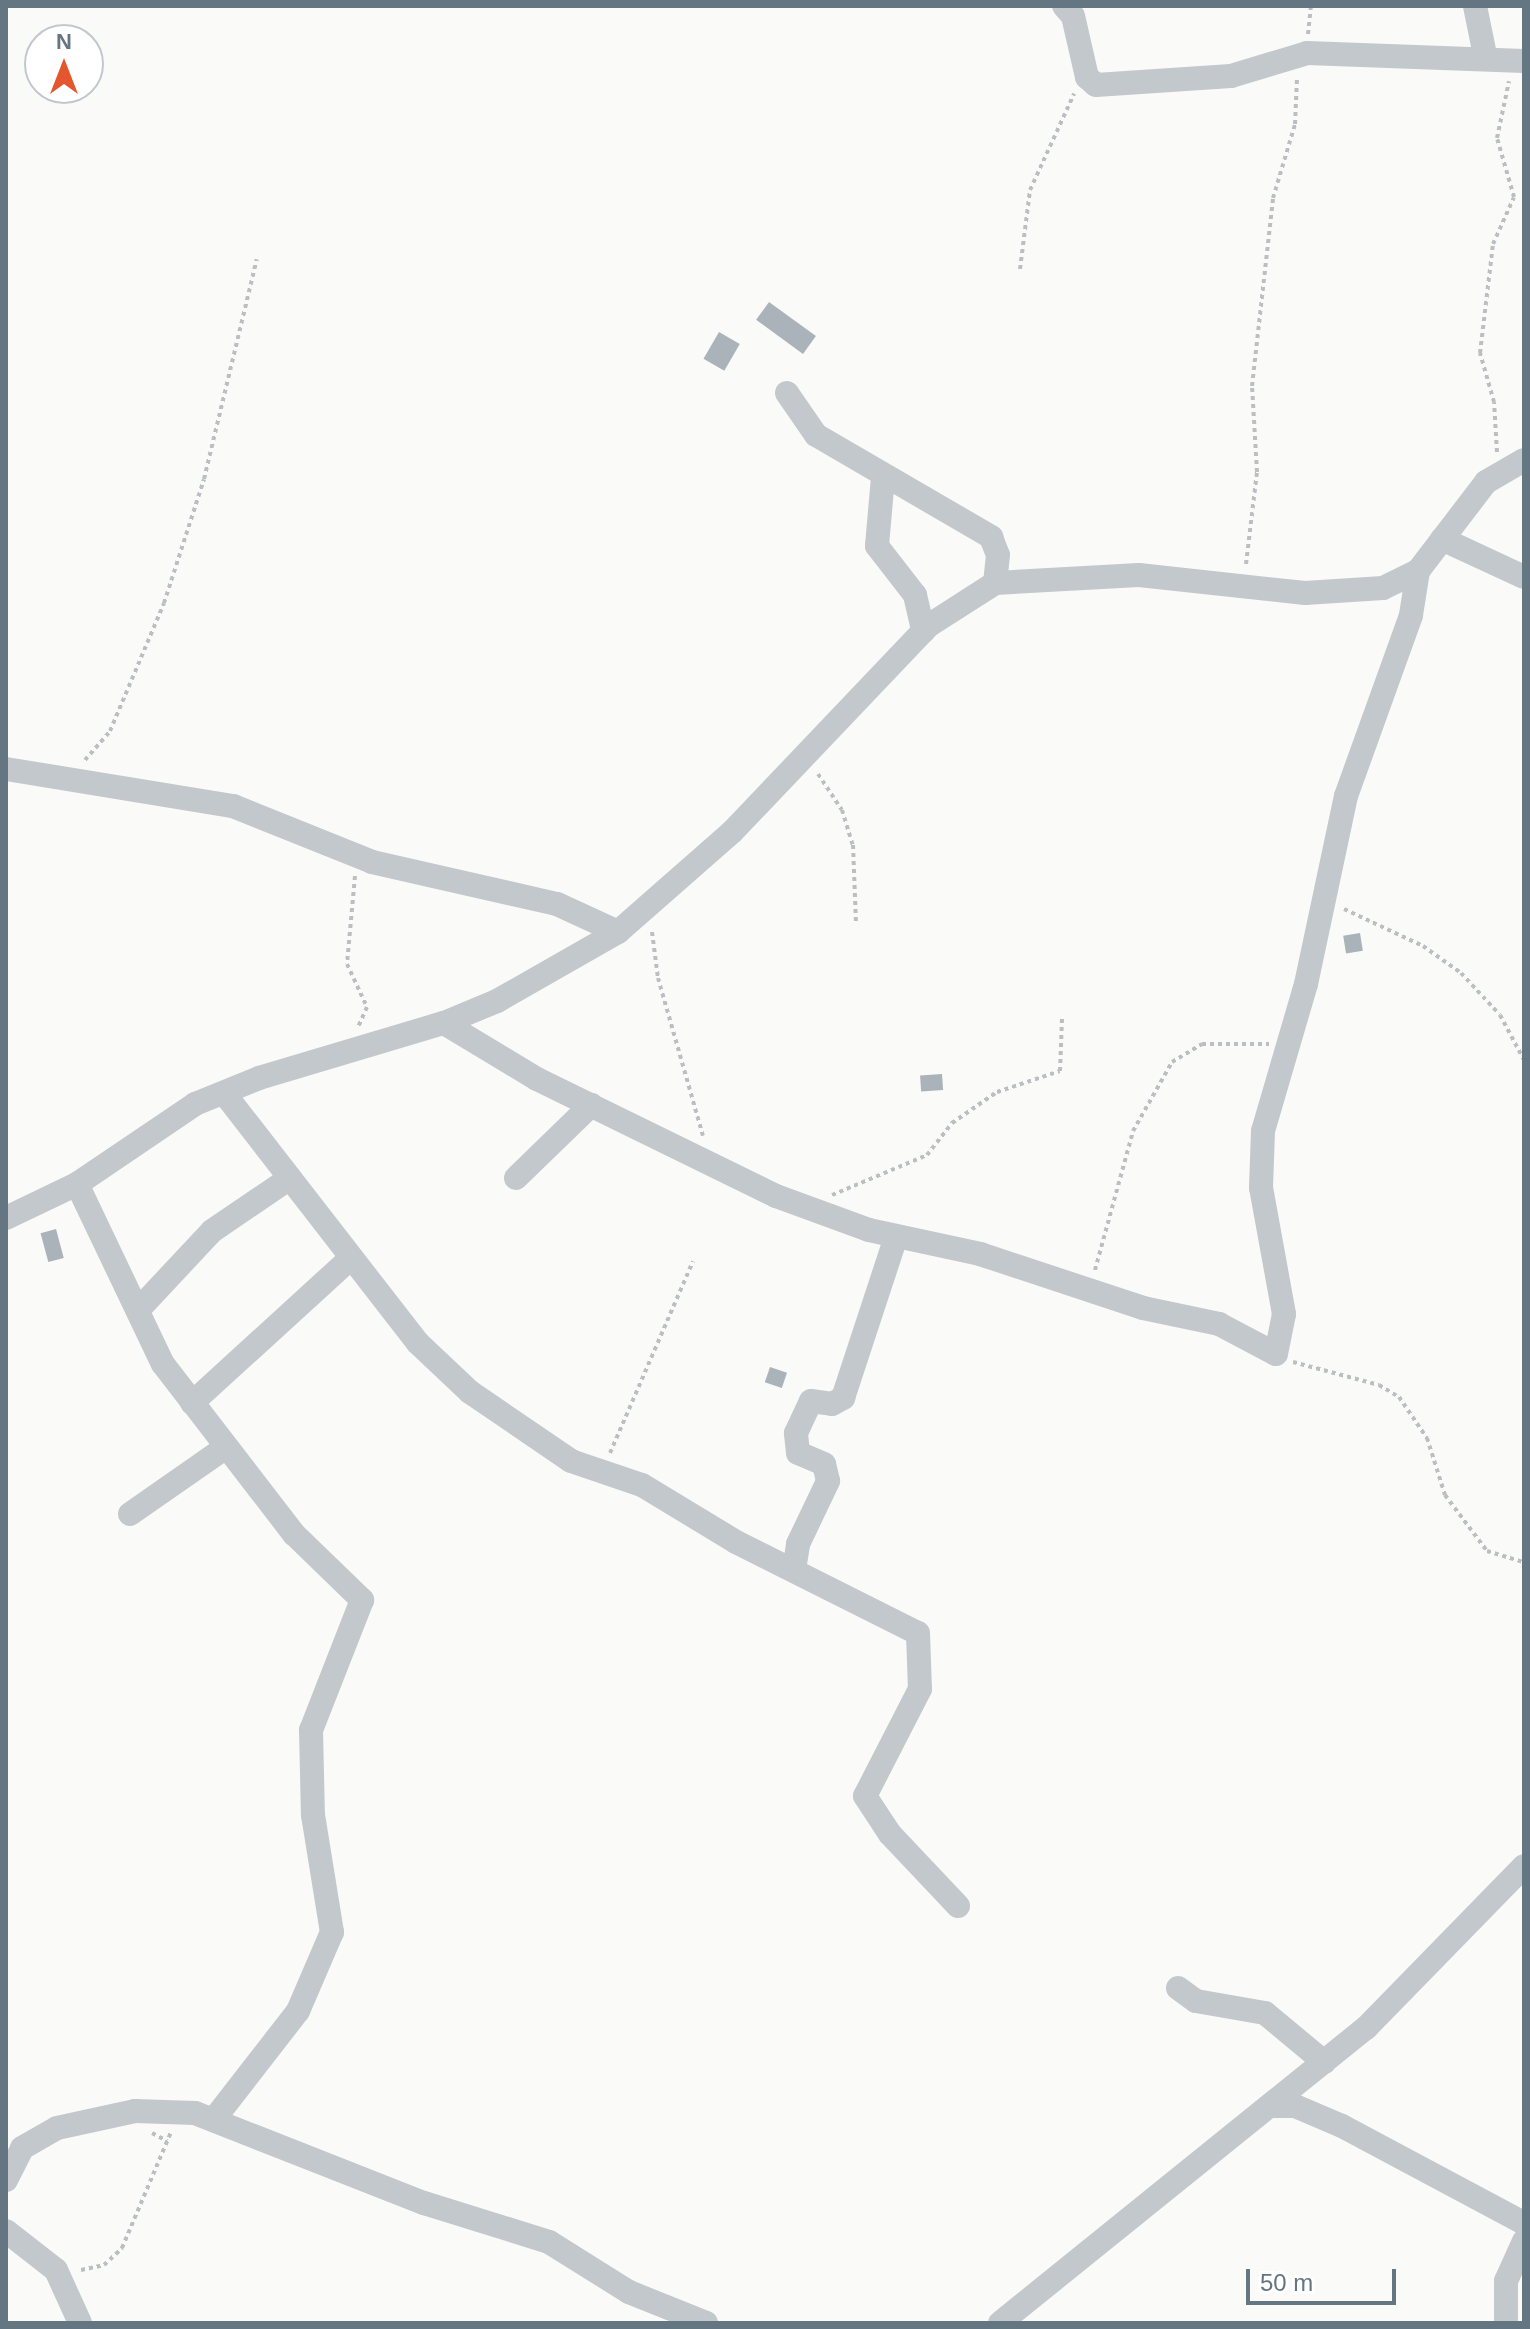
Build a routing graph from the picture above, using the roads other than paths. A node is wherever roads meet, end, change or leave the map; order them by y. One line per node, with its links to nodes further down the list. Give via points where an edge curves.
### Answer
1 (1064, 6): 3 (street, via 1073,16 1087,77 1096,85 1212,78 1296,56)
2 (1475, 6): 3 (street)
3 (1505, 59)
4 (787, 393): 6 (street, via 816,435)
5 (1524, 460): 7 (street, via 1498,470)
6 (883, 477): 10 (street, via 991,537 998,555); 11 (street, via 877,546 915,595)
7 (1442, 539): 8 (street); 9 (street)
8 (1418, 571): 10 (street, via 1383,588 1353,594 1139,575); 21 (street, via 1411,615 1346,796 1261,1150 1284,1314 1276,1354 1219,1324 1143,1308 1092,1288)
9 (1524, 577)
10 (995, 583): 11 (street)
11 (923, 631): 13 (street, via 650,910)
12 (6, 769): 13 (street, via 233,806 353,854 557,904)
13 (618, 932): 14 (street, via 497,1001)
14 (444, 1023): 15 (street); 16 (street)
15 (224, 1093): 17 (street); 19 (street, via 165,1121)
16 (591, 1105): 18 (street); 21 (street, via 808,1208)
17 (290, 1178): 22 (street); 23 (street, via 212,1231)
18 (516, 1178)
19 (77, 1184): 20 (street); 23 (street)
20 (6, 1218)
21 (896, 1237): 27 (street, via 843,1398 832,1404 811,1401 796,1433 798,1453 824,1464 828,1481 798,1544)
22 (351, 1258): 24 (street); 27 (street, via 445,1372 522,1431 598,1474 642,1485)
23 (139, 1309): 24 (street, via 163,1364)
24 (192, 1403): 25 (street)
25 (226, 1447): 26 (street); 33 (street, via 294,1534 362,1600 311,1730 313,1815 332,1932 298,2011)
26 (130, 1514)
27 (794, 1570): 29 (street, via 920,1636 920,1689 865,1796 890,1834)
28 (1524, 1866): 31 (street, via 1471,1914 1404,1993)
29 (958, 1906)
30 (1178, 1988): 31 (street, via 1196,2001 1265,2013)
31 (1324, 2062): 32 (street)
32 (1271, 2106): 35 (street, via 1295,2106 1342,2126); 40 (street)
33 (215, 2118): 34 (street, via 135,2111 43,2134 22,2148); 39 (street, via 424,2203 549,2242 589,2261 629,2292)
34 (6, 2180)
35 (1524, 2223)
36 (6, 2231): 38 (street, via 56,2270)
37 (1524, 2241): 41 (street, via 1506,2281)
38 (80, 2323)
39 (706, 2323)
40 (1000, 2323)
41 (1506, 2323)

